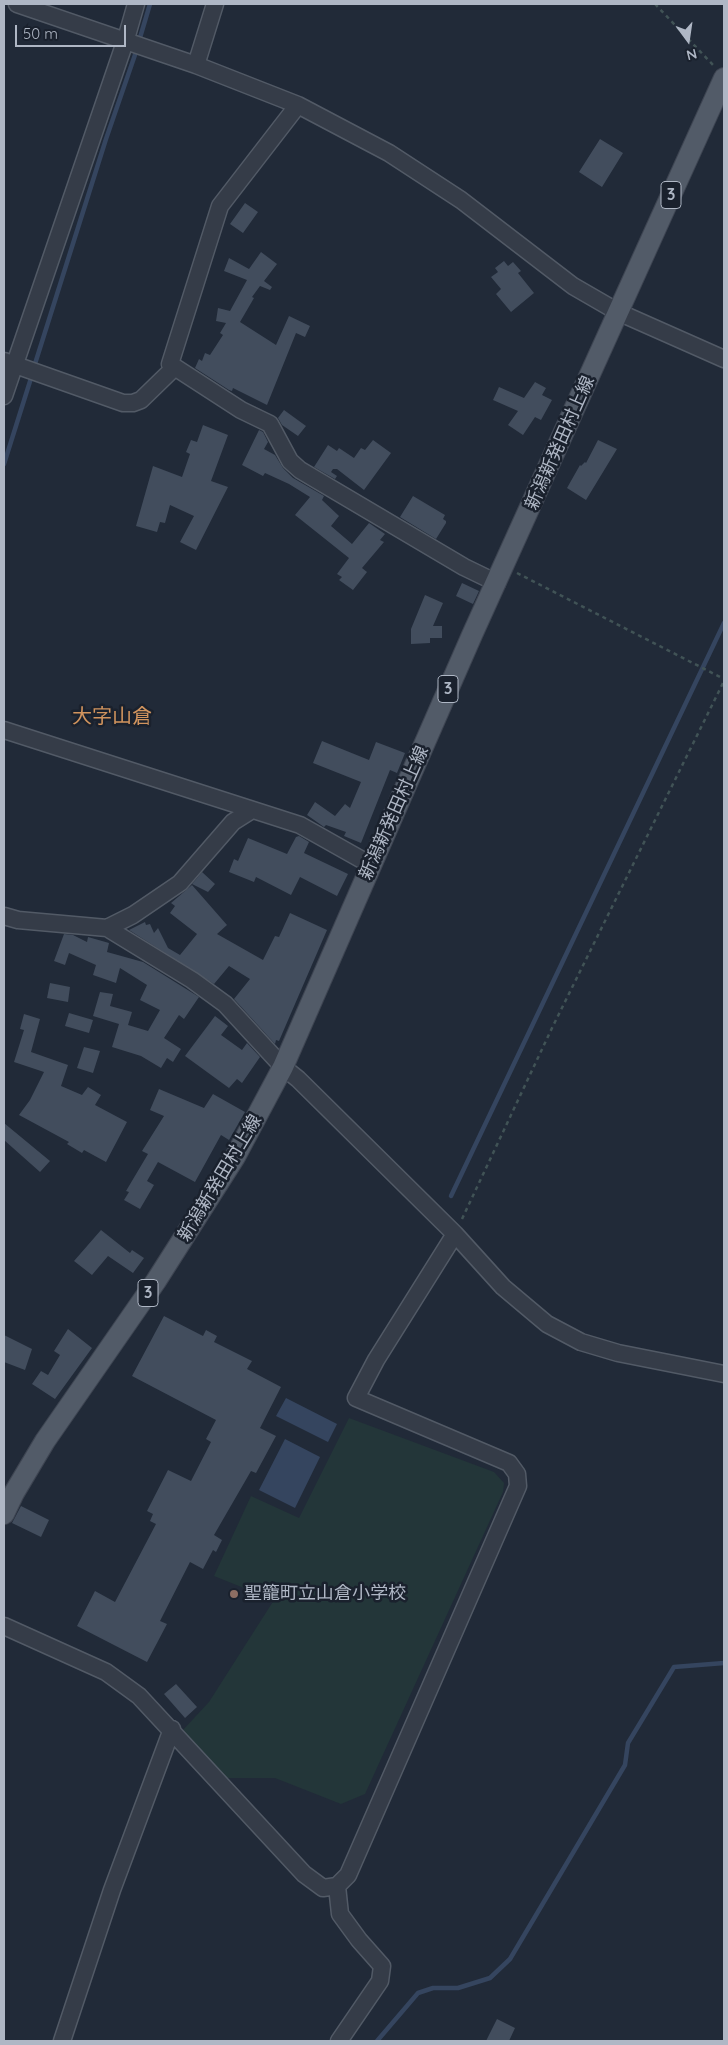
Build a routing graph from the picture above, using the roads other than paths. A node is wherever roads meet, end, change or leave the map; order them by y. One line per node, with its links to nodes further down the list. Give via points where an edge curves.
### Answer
1 (17, 4): 4 (street)
2 (136, 4): 4 (street)
3 (215, 4): 5 (street)
4 (126, 39): 5 (street); 10 (street)
5 (196, 65): 7 (street)
6 (722, 75): 8 (main road, 新潟新発田村上線 / 3)
7 (298, 105): 8 (street, via 389,153 445,190 573,286); 11 (street, via 220,206 170,364)
8 (618, 312): 9 (street); 13 (main road, 新潟新発田村上線 / 3)
9 (724, 359)
10 (9, 362): 11 (street, via 123,403 141,400); 12 (street)
11 (176, 367): 13 (street, via 241,410 270,424 290,461 300,470 464,567)
12 (4, 396)
13 (501, 574): 16 (main road, 新潟新発田村上線 / 3)
14 (4, 730): 15 (street)
15 (252, 810): 16 (street, via 300,824); 18 (street, via 233,822 180,883 133,915)
16 (371, 865): 19 (main road, 新潟新発田村上線 / 3)
17 (4, 916): 18 (street)
18 (107, 928): 19 (street, via 225,1004)
19 (283, 1067): 20 (street, via 298,1078); 22 (main road, 新潟新発田村上線 / 3, via 235,1157 156,1281 44,1441)
20 (454, 1234): 21 (street, via 503,1287 547,1324 581,1342 618,1353); 25 (street, via 356,1398 509,1464 517,1474 518,1486 348,1875)
21 (724, 1374)
22 (4, 1514)
23 (4, 1626): 24 (street, via 106,1672 139,1696)
24 (172, 1730): 25 (street, via 304,1874 322,1888); 26 (street, via 112,1890)
25 (337, 1886): 27 (street, via 340,1914 382,1966 380,1981)
26 (62, 2041)
27 (339, 2041)

